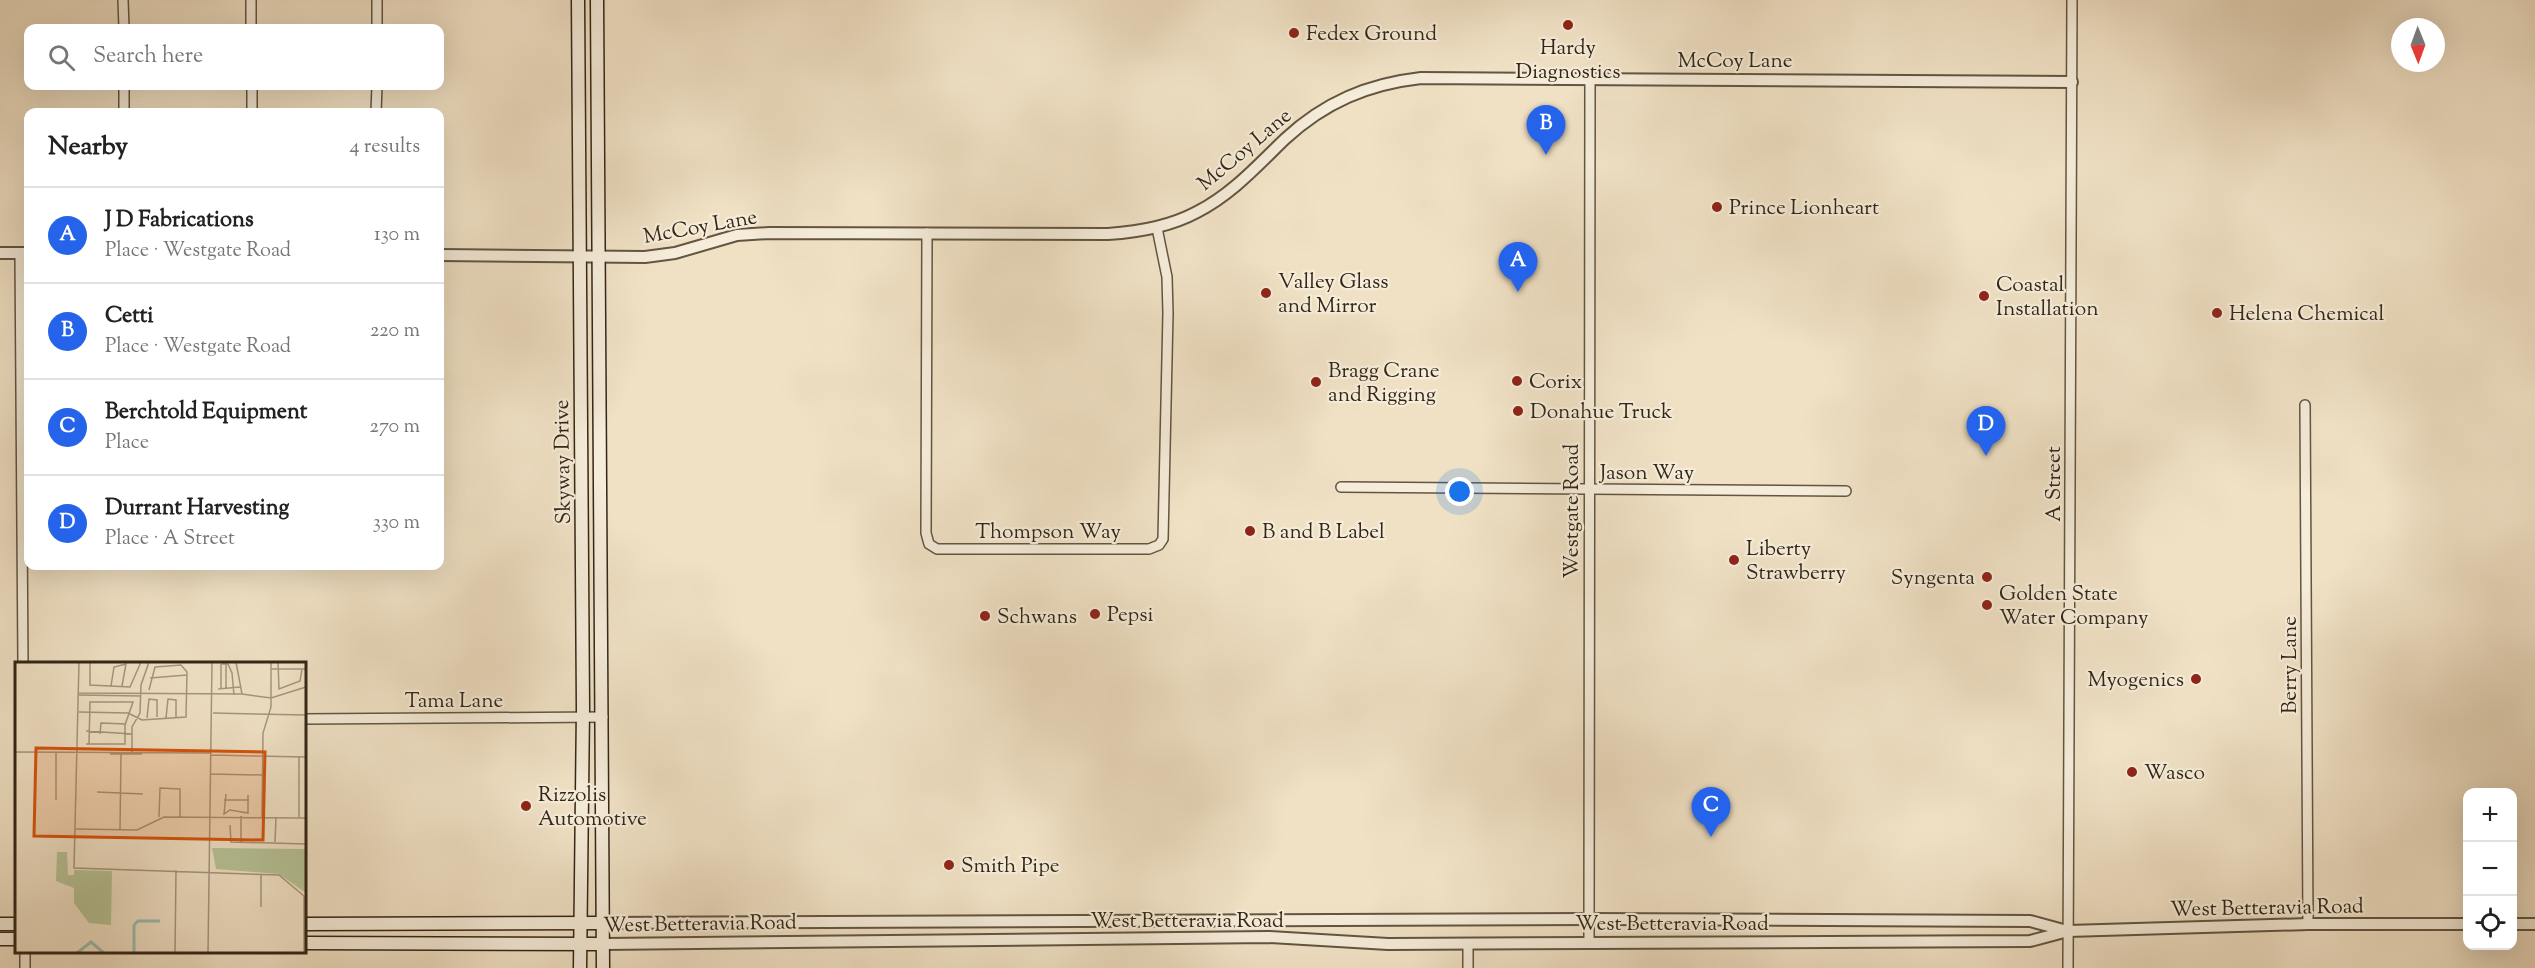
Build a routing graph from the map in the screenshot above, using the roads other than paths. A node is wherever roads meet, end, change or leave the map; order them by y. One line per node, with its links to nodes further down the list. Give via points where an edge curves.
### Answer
1 (123, 0): 7 (street)
2 (251, 0): 8 (street)
3 (377, 0): 9 (street)
4 (578, 0): 23 (main road, Skyway Drive)
5 (597, 0): 24 (main road, Skyway Drive)
6 (2072, 0): 11 (street, A Street)
7 (124, 24)
8 (251, 24)
9 (377, 24)
10 (1590, 78): 11 (street, McCoy Lane); 18 (street, McCoy Lane, via 1426,78 1368,88 1317,114 1227,194 1198,212); 27 (street, Westgate Road)
11 (2072, 82): 41 (street, A Street)
12 (124, 90): 15 (street)
13 (252, 90): 16 (street)
14 (377, 90): 17 (street)
15 (124, 108)
16 (252, 108)
17 (376, 108)
18 (1157, 228): 19 (street, McCoy Lane, via 1108,234); 19 (street, Thompson Way, via 1167,278 1168,313 1163,539 1149,549 937,549 929,544)
19 (927, 233): 24 (street, McCoy Lane, via 737,235 675,253)
20 (0, 253): 21 (street)
21 (24, 253): 29 (street)
22 (444, 255): 23 (street, McCoy Lane)
23 (579, 256): 24 (street, McCoy Lane); 30 (main road, Skyway Drive)
24 (598, 257): 31 (main road, Skyway Drive)
25 (2305, 405): 37 (street, Berry Lane)
26 (1341, 487): 27 (street, Jason Way)
27 (1589, 489): 28 (street, Jason Way); 33 (street, Westgate Road)
28 (1846, 491)
29 (23, 662)
30 (583, 717): 31 (street, Tama Lane); 32 (street, Tama Lane); 36 (main road, Skyway Drive)
31 (603, 717): 34 (main road, Skyway Drive)
32 (306, 719)
33 (1589, 919): 34 (street, West Betteravia Road); 41 (street, West Betteravia Road, via 2030,921); 43 (street, Westgate Road)
34 (604, 923): 36 (main road, West Betteravia Road); 45 (main road, Skyway Drive)
35 (306, 924): 36 (main road, West Betteravia Road)
36 (581, 924): 44 (main road, Skyway Drive)
37 (2308, 924): 38 (street, West Betteravia Road); 41 (street, West Betteravia Road)
38 (2463, 924)
39 (2517, 924): 40 (street)
40 (2535, 924)
41 (2068, 931): 43 (street, West Betteravia Road, via 2030,941); 50 (street, A Street)
42 (306, 943): 44 (main road, West Betteravia Road)
43 (1589, 943): 46 (street, West Betteravia Road)
44 (581, 944): 45 (main road, West Betteravia Road); 47 (main road, Skyway Drive)
45 (604, 944): 46 (street, West Betteravia Road, via 1269,938); 48 (main road, Skyway Drive)
46 (1468, 944): 49 (street)
47 (580, 968)
48 (603, 968)
49 (1468, 968)
50 (2067, 968)

